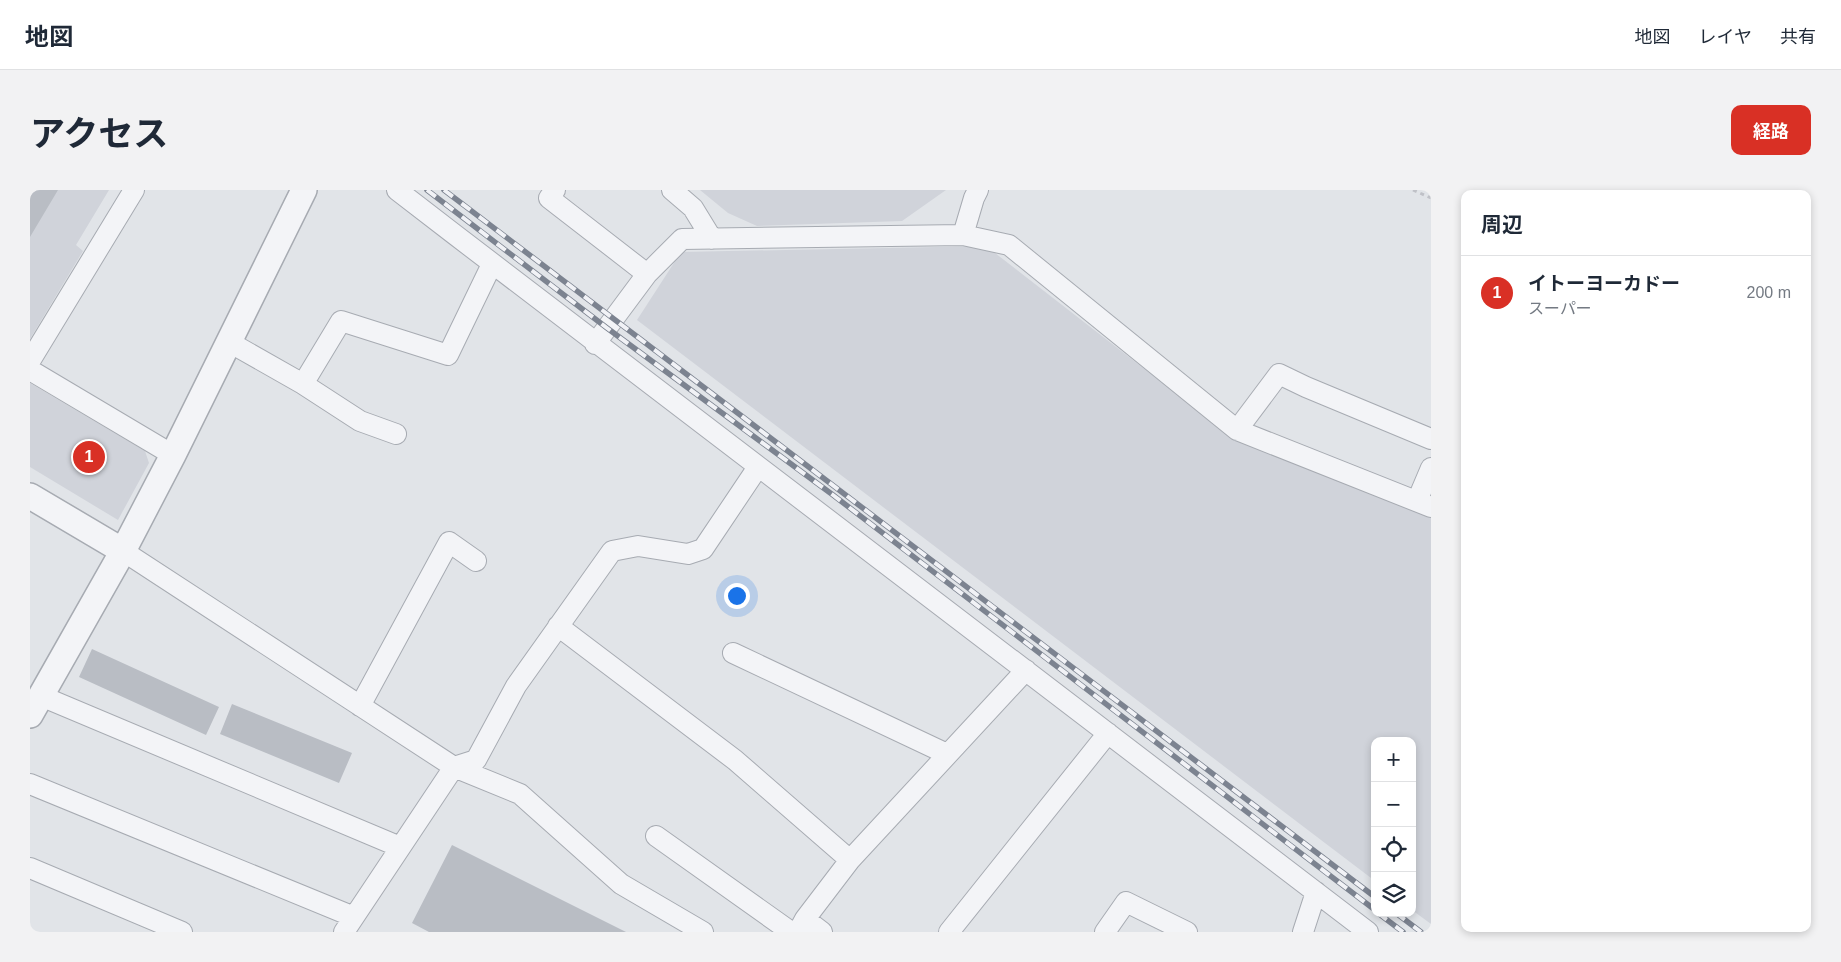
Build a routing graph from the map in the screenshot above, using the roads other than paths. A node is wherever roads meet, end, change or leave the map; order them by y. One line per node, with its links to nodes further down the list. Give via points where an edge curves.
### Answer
1 (134, 190): 13 (street)
2 (304, 190): 11 (street)
3 (397, 190): 9 (street)
4 (555, 190): 10 (street, via 549,198)
5 (672, 190): 8 (street, via 693,208)
6 (978, 190): 7 (street)
7 (963, 235): 8 (street); 16 (street, via 1009,245)
8 (712, 239): 10 (street, via 682,239)
9 (492, 264): 12 (street); 15 (street, via 448,355 341,322)
10 (647, 274): 12 (street)
11 (229, 342): 15 (street); 19 (street)
12 (595, 344): 20 (street)
13 (30, 361)
14 (30, 370): 19 (street)
15 (303, 384): 17 (street, via 360,422)
16 (1236, 430): 18 (street, via 1279,374); 23 (street)
17 (396, 434)
18 (1431, 440)
19 (172, 456): 24 (street)
20 (758, 467): 26 (street, via 703,548 688,554 638,546 612,551); 28 (street)
21 (1431, 468): 23 (street)
22 (30, 496): 24 (street)
23 (1424, 504)
24 (123, 551): 29 (street); 30 (street)
25 (476, 561): 30 (street, via 449,542)
26 (558, 626): 33 (street, via 516,686 476,760); 37 (street, via 734,760)
27 (733, 653): 32 (street)
28 (1026, 670): 31 (street); 32 (street)
29 (35, 706): 36 (street)
30 (360, 706): 33 (street)
31 (1108, 733): 39 (street); 45 (street)
32 (947, 754): 37 (street)
33 (454, 766): 36 (street); 43 (street, via 520,794 621,884)
34 (30, 784): 40 (street)
35 (656, 836): 41 (street)
36 (400, 847): 40 (street)
37 (850, 860): 41 (street)
38 (30, 868): 42 (street)
39 (1316, 892): 48 (street); 49 (street)
40 (349, 924)
41 (798, 928): 44 (street)
42 (182, 932)
43 (704, 932)
44 (822, 932)
45 (949, 932)
46 (1105, 932): 47 (street, via 1126,902)
47 (1187, 932)
48 (1303, 932)
49 (1368, 932)

